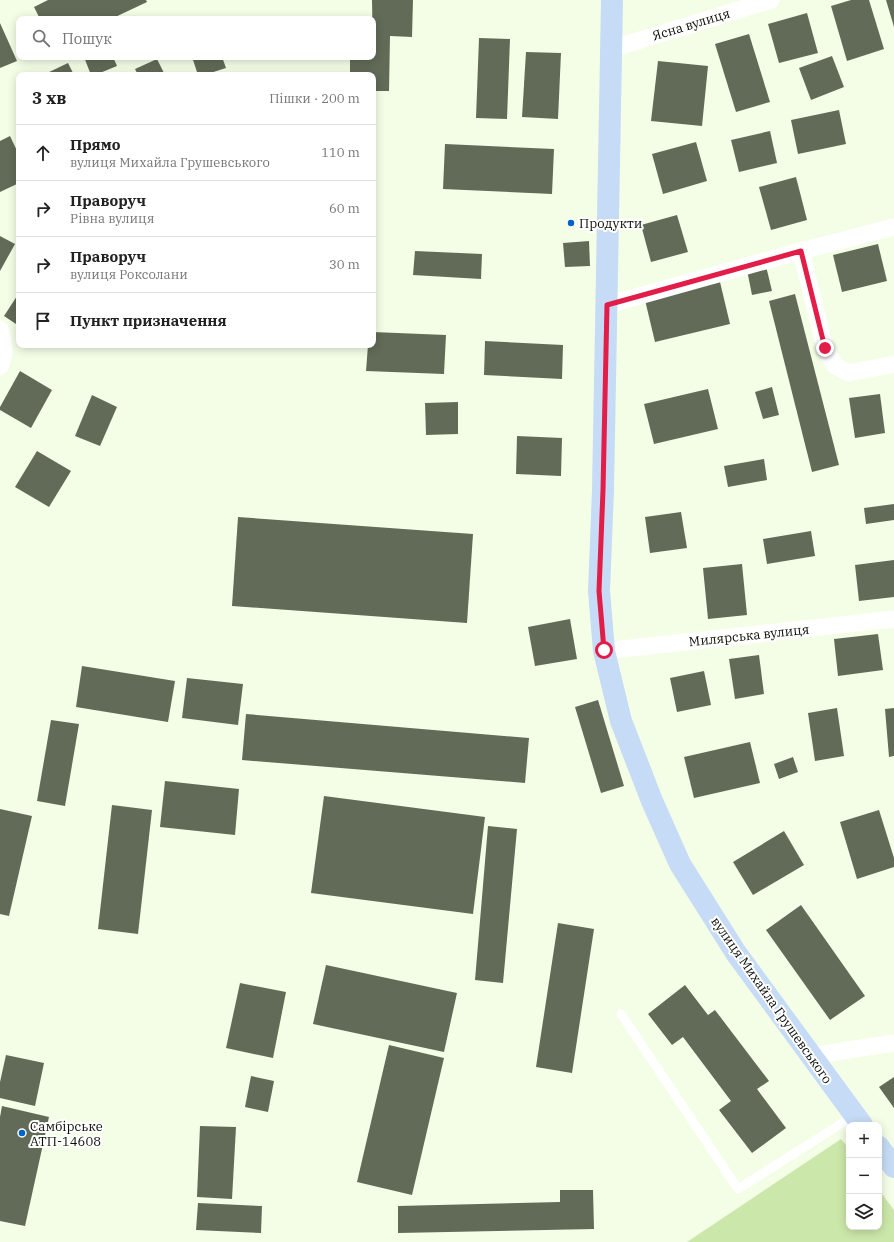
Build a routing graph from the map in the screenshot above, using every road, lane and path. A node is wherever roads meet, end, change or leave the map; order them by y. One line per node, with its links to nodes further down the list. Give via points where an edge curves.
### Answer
1 (612, 0): 3 (street, вулиця Михайла Грушевського)
2 (771, 0): 3 (street, Ясна вулиця)
3 (611, 49): 6 (street, вулиця Михайла Грушевського)
4 (894, 227): 5 (street)
5 (801, 251): 6 (street); 8 (street, via 825,348 835,366 849,373)
6 (607, 305): 11 (street, вулиця Михайла Грушевського, via 599,591)
7 (0, 329): 9 (street, via 4,344 4,357)
8 (894, 364)
9 (0, 368)
10 (894, 618): 11 (street, Милярська вулиця)
11 (604, 650): 14 (street, вулиця Михайла Грушевського, via 621,721 680,864 736,953)
12 (621, 1014): 15 (lane, via 738,1189)
13 (894, 1044): 14 (street)
14 (811, 1056): 15 (street, вулиця Михайла Грушевського)
15 (859, 1120)
16 (882, 1151): 17 (street)
17 (894, 1167)

